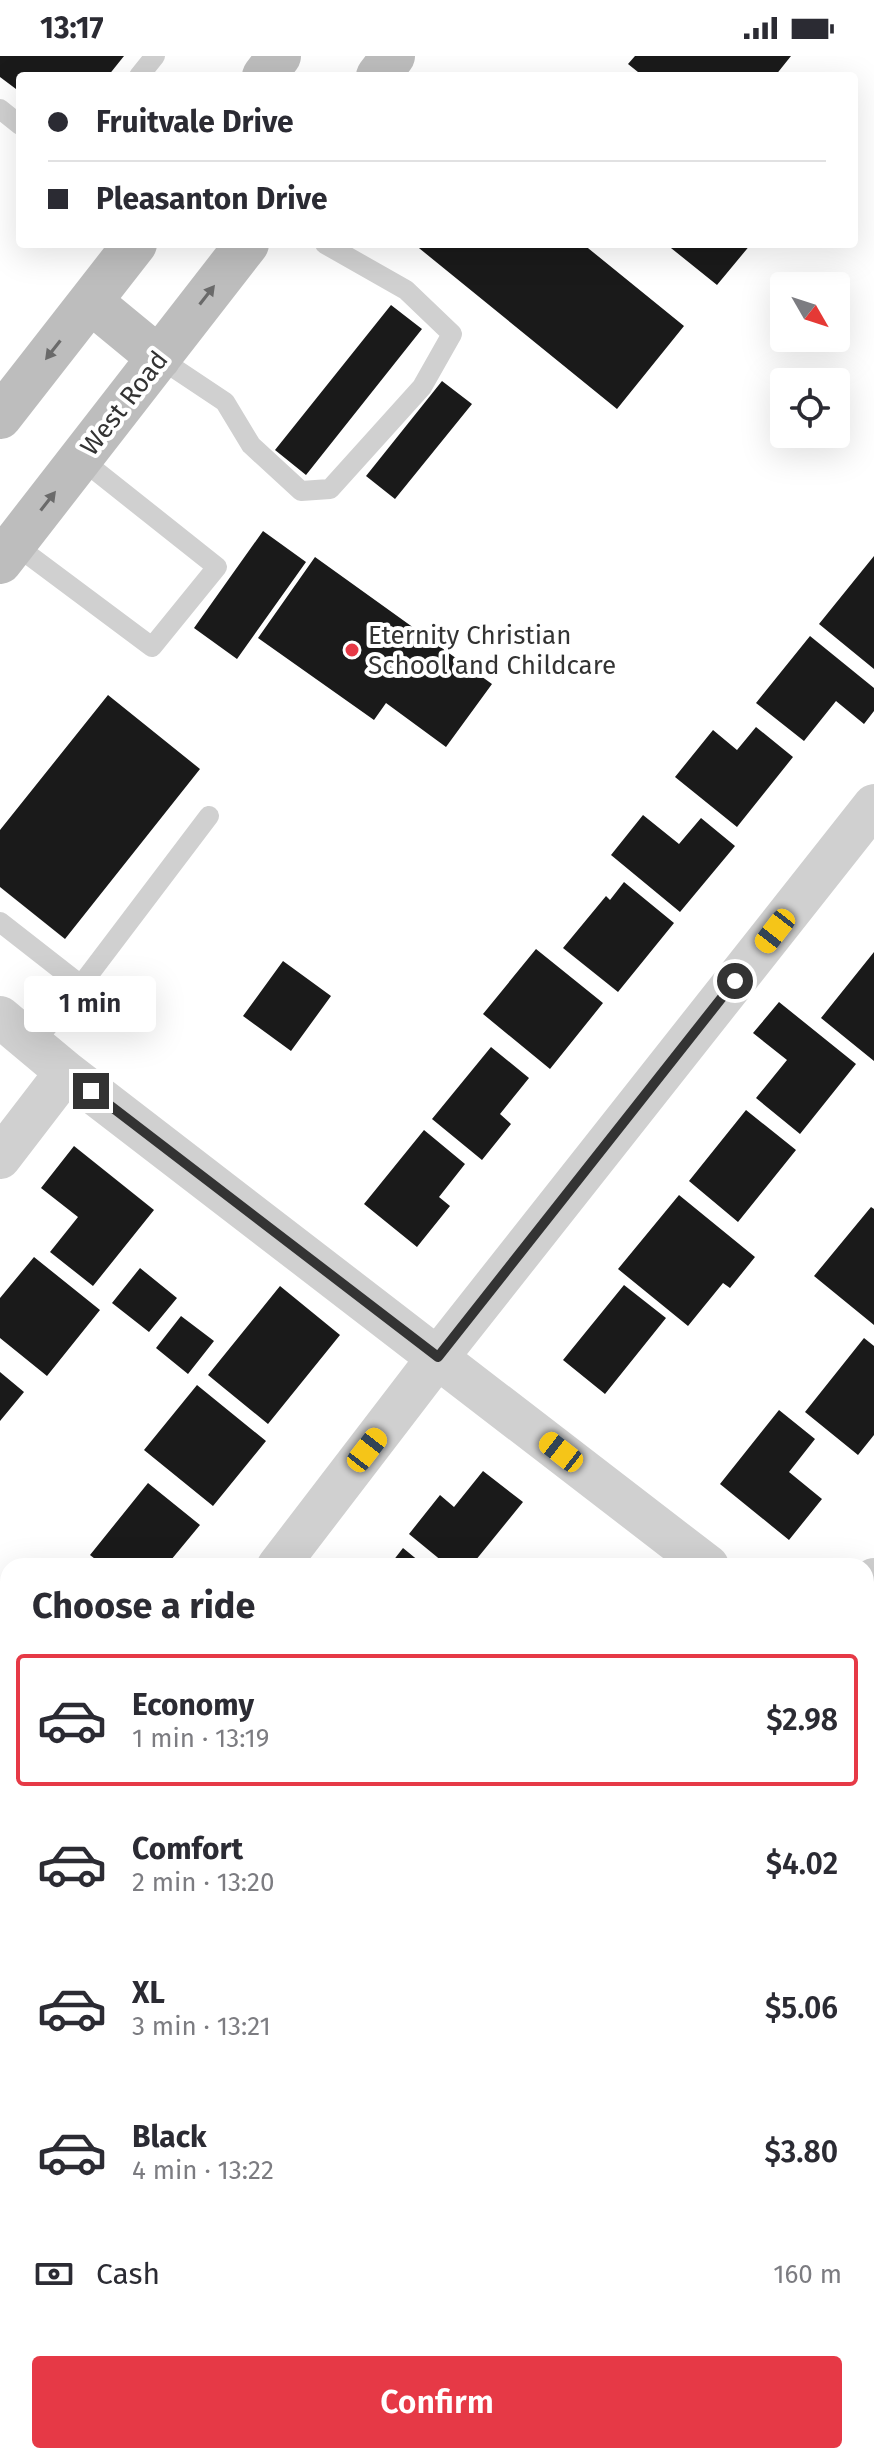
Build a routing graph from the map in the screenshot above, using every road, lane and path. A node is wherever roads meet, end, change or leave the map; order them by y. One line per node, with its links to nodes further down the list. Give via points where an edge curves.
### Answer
1 (155, 56): 2 (lane)
2 (142, 72)
3 (0, 109): 4 (lane)
4 (16, 122)
5 (132, 248): 8 (main road)
6 (244, 248): 9 (main road, West Road, one-way to 6)
7 (332, 248): 9 (lane, via 406,290 452,334 422,387 330,489 301,491 251,445 225,402)
8 (91, 302): 9 (main road); 10 (main road, one-way to 10)
9 (159, 358): 11 (main road, West Road)
10 (0, 417)
11 (81, 459): 12 (main road, West Road, one-way to 11); 12 (lane, via 217,567 152,647)
12 (7, 553)
13 (874, 805): 21 (street)
14 (209, 816): 16 (lane)
15 (0, 922): 16 (lane, via 73,979)
16 (75, 993): 18 (lane)
17 (0, 1017): 18 (street)
18 (33, 1044): 19 (street)
19 (66, 1072): 20 (street); 21 (street)
20 (0, 1158)
21 (438, 1357): 22 (street); 23 (street)
22 (284, 1558)
23 (698, 1558)

